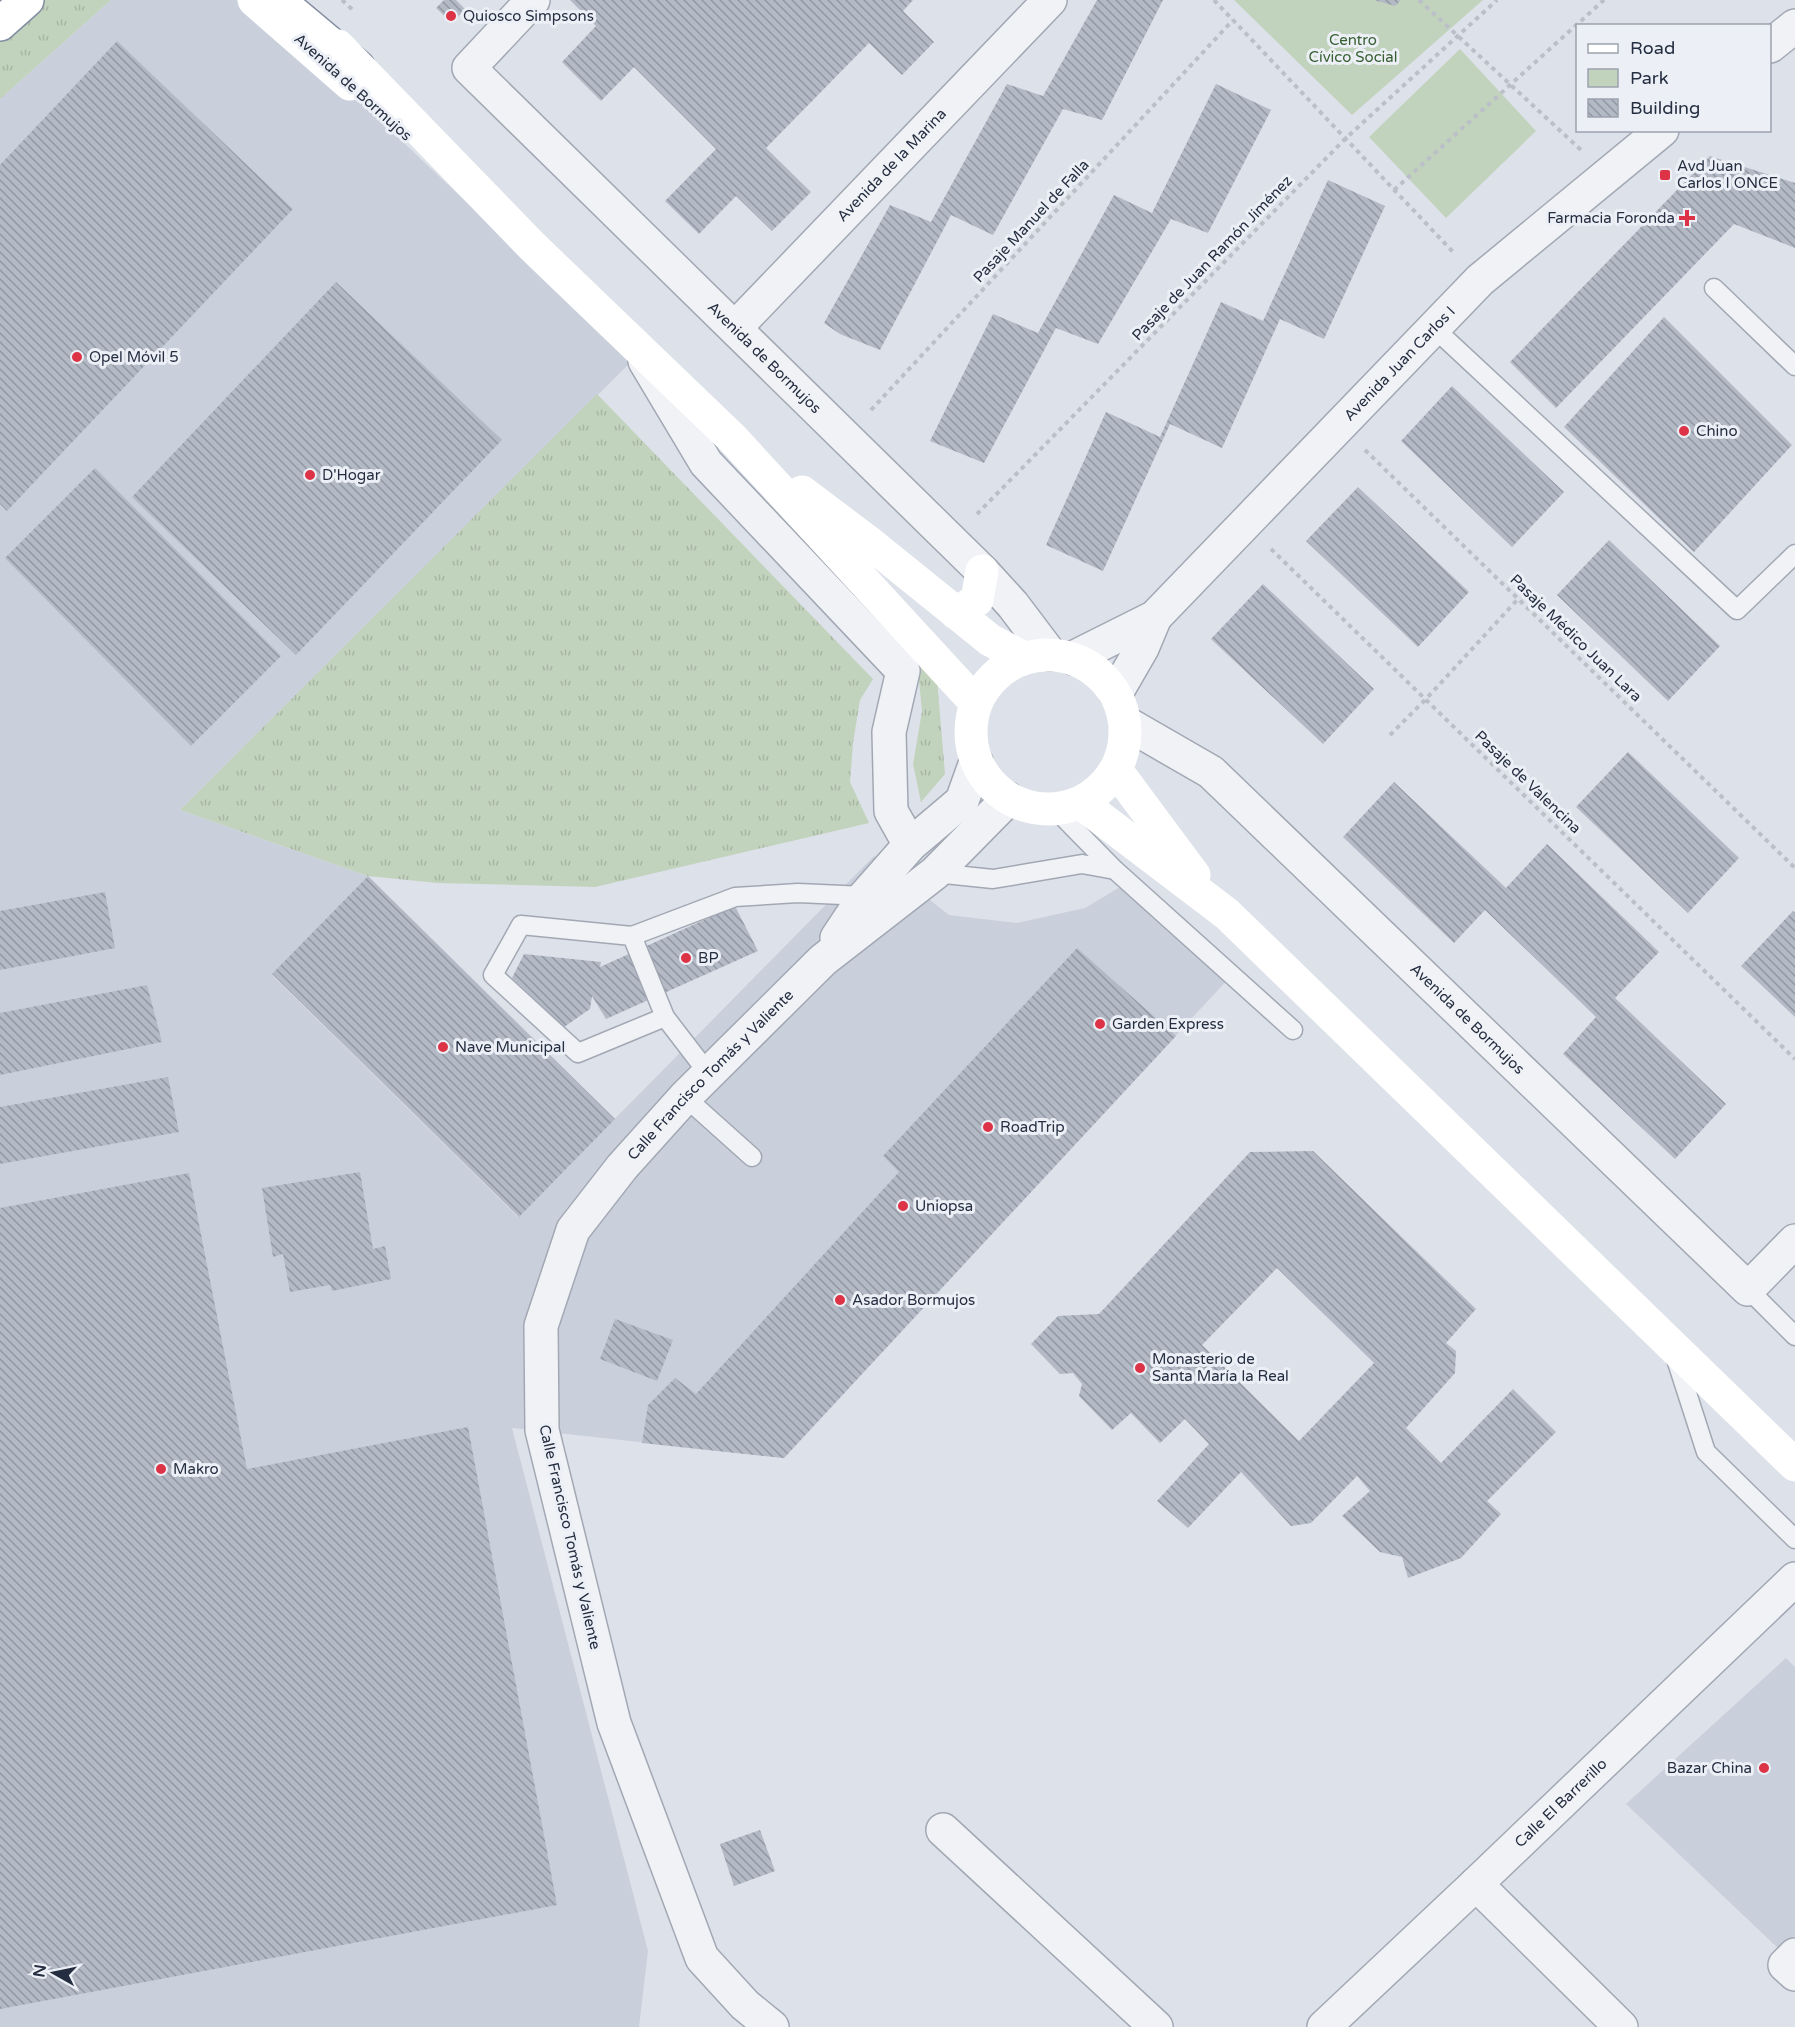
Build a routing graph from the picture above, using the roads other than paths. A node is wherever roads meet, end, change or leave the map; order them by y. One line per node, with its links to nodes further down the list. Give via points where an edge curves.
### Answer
1 (27, 0): 7 (main road)
2 (254, 0): 12 (main road, Avenida de Bormujos)
3 (278, 0): 10 (main road)
4 (292, 0): 10 (main road, Avenida de Bormujos)
5 (533, 0): 14 (street, Avenida de Bormujos, via 469,68)
6 (1050, 0): 14 (street, Avenida de la Marina)
7 (0, 24)
8 (1795, 26): 9 (street)
9 (1771, 45)
10 (358, 67): 12 (main road, Avenida de Bormujos)
11 (1660, 132): 15 (street, Avenida Juan Carlos I, via 1480,280)
12 (532, 246): 16 (main road, Avenida de Bormujos)
13 (1714, 288): 17 (lane)
14 (735, 328): 20 (street, Avenida de Bormujos)
15 (1434, 328): 19 (lane, via 1737,610); 22 (street, Avenida Juan Carlos I)
16 (637, 346): 18 (main road, Avenida de Bormujos); 30 (street, via 706,463 903,671 889,732 891,812)
17 (1795, 366)
18 (733, 439): 21 (main road, Avenida de Bormujos); 24 (main road, Avenida de Bormujos)
19 (1795, 554)
20 (982, 571): 21 (main road, via 977,600); 23 (street, Avenida de Bormujos, via 1013,605)
21 (956, 613): 23 (main road, Avenida de Bormujos, via 990,640)
22 (1155, 616): 23 (street, Avenida Juan Carlos I); 25 (street, Avenida Juan Carlos I)
23 (1049, 657): 24 (main road, via 1004,668 987,684); 25 (main road, via 1097,672)
24 (976, 703): 26 (main road, via 970,733)
25 (1121, 708): 27 (main road, via 1124,748); 43 (street, Avenida de Bormujos, via 1211,772)
26 (976, 762): 28 (main road, via 989,783); 30 (street, Calle Francisco Tomás y Valiente, via 962,801)
27 (1116, 770): 29 (main road, via 1101,789); 34 (main road)
28 (1008, 800): 29 (main road, via 1032,808); 32 (street, Calle Francisco Tomás y Valiente)
29 (1069, 806): 31 (lane); 34 (main road)
30 (910, 845): 33 (street, Calle Francisco Tomás y Valiente)
31 (1115, 870): 32 (lane, via 1082,864 993,879); 38 (lane)
32 (935, 873): 36 (street, Calle Francisco Tomás y Valiente)
33 (865, 896): 35 (lane, via 798,893 735,897); 36 (street, Calle Francisco Tomás y Valiente)
34 (1217, 905): 45 (main road)
35 (632, 936): 37 (lane); 37 (lane, via 521,925 493,975 578,1053)
36 (823, 960): 39 (street, Calle Francisco Tomás y Valiente)
37 (665, 1017): 39 (lane)
38 (1293, 1030)
39 (708, 1073): 40 (street, Calle Francisco Tomás y Valiente)
40 (685, 1096): 41 (lane); 53 (street, Calle Francisco Tomás y Valiente, via 573,1230 541,1326 542,1430 614,1723 702,1958 745,2005)
41 (752, 1157)
42 (1795, 1240): 43 (street)
43 (1748, 1289): 44 (lane, Avenida de Bormujos)
44 (1795, 1336)
45 (1672, 1346): 46 (main road); 47 (lane, via 1706,1452)
46 (1795, 1465)
47 (1795, 1539)
48 (1795, 1579): 50 (street, Calle El Barrerillo)
49 (943, 1830): 54 (street)
50 (1476, 1884): 55 (street, Calle El Barrerillo); 56 (street)
51 (1795, 1955): 52 (street, via 1785,1965)
52 (1795, 1974)
53 (772, 2027)
54 (1156, 2027)
55 (1324, 2027)
56 (1621, 2027)

